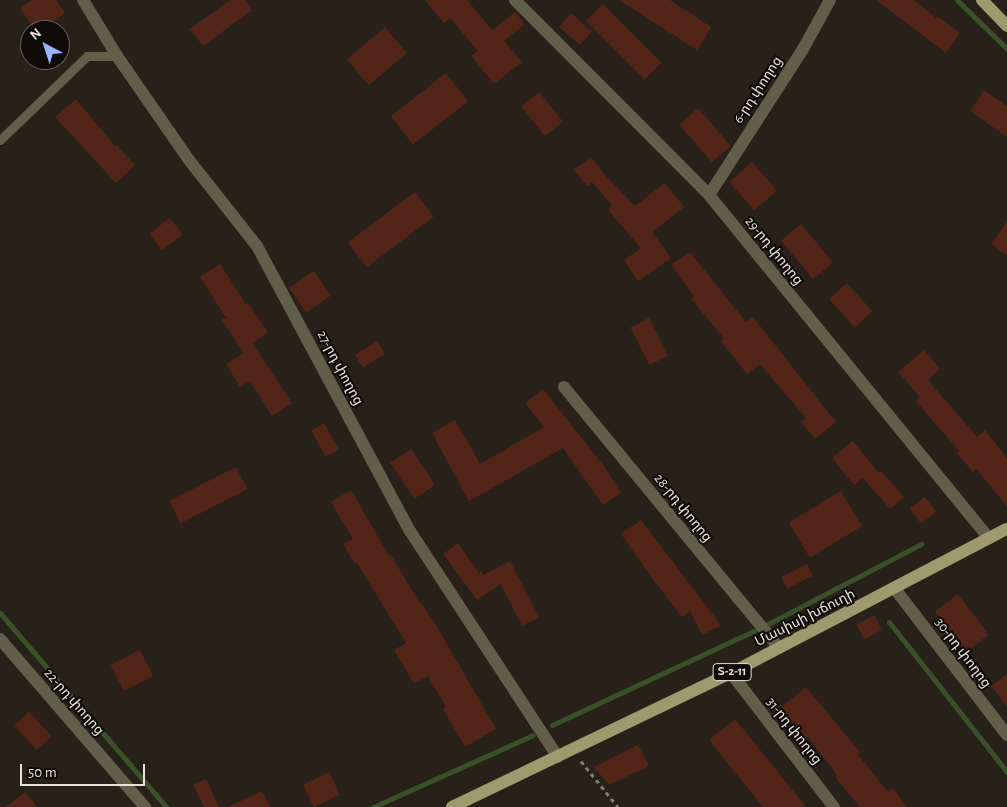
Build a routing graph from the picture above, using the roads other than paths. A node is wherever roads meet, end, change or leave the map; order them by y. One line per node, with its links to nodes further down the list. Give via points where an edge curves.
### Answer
1 (83, 0): 6 (street, 27-րդ փողոց)
2 (515, 0): 8 (street, 29-րդ փողոց)
3 (830, 0): 8 (street, 6-րդ փողոց)
4 (982, 0): 5 (main road)
5 (1007, 26)
6 (117, 56): 7 (lane, via 87,56); 17 (street, 27-րդ փողոց, via 189,160 257,246 410,531)
7 (0, 140)
8 (709, 195): 11 (street, 29-րդ փողոց)
9 (564, 387): 14 (street, 28-րդ փողոց)
10 (1007, 529): 11 (main road, Մասիսի խճուղի / Տ-2-11)
11 (989, 538): 12 (main road, Մասիսի խճուղի / Տ-2-11)
12 (895, 589): 14 (main road, Մասիսի խճուղի / Տ-2-11); 16 (street, 30-րդ փողոց)
13 (0, 639): 18 (street, 22-րդ փողոց)
14 (779, 648): 15 (main road, Մասիսի խճուղի / Տ-2-11)
15 (731, 673): 17 (main road, Մասիսի խճուղի / Տ-2-11); 20 (street, 31-րդ փողոց)
16 (1007, 735)
17 (558, 757): 19 (main road, Մասիսի խճուղի / Տ-2-11)
18 (145, 807)
19 (454, 807)
20 (834, 807)

